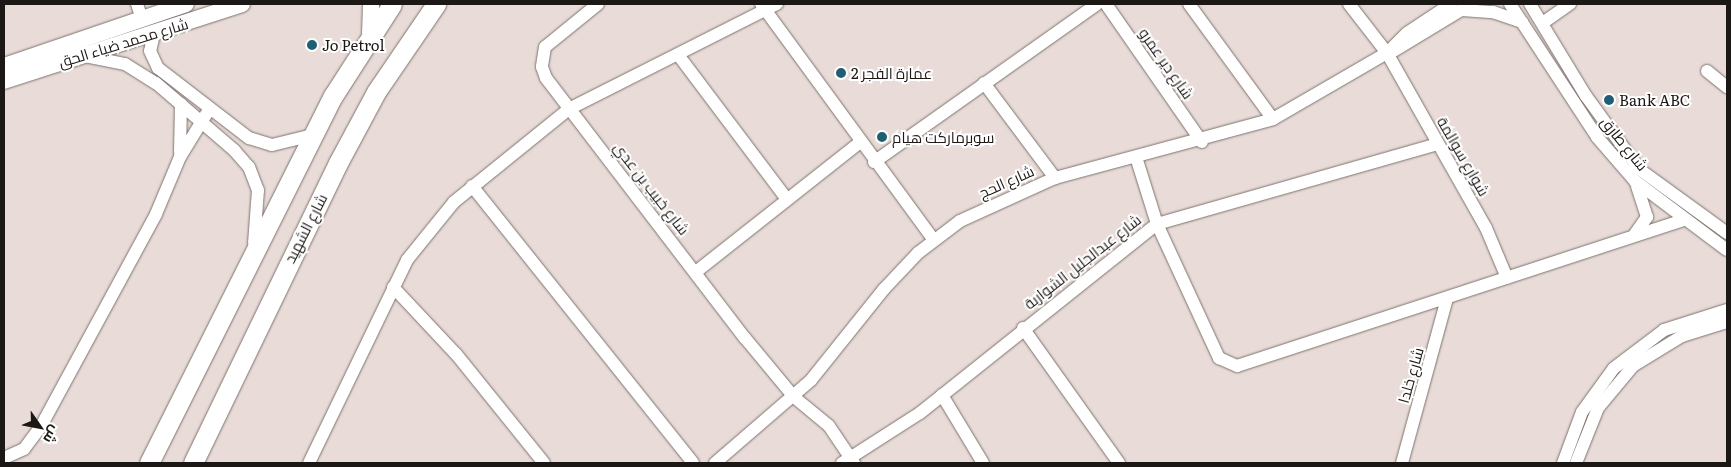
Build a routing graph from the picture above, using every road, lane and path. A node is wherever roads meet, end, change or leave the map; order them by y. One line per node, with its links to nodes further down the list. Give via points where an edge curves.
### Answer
1 (186, 4): 17 (main road, شارع محمد ضياء الحق)
2 (242, 4): 20 (main road, شارع محمد ضياء الحق)
3 (371, 4): 21 (main road)
4 (392, 4): 21 (highway)
5 (436, 4): 66 (highway, شارع الشهيد, via 376,92 338,163)
6 (598, 4): 32 (street, شارع خبيب بن عدي, via 552,38 542,56 546,78)
7 (777, 4): 15 (street)
8 (1097, 4): 28 (street)
9 (1106, 4): 37 (street, شارع دير عمرو)
10 (1189, 4): 33 (street)
11 (1349, 4): 22 (street, شوارع سوالمة)
12 (1510, 4): 18 (street, شارع طارق)
13 (1530, 4): 19 (street, شارع طارق)
14 (1570, 4): 19 (street)
15 (763, 6): 24 (street); 36 (street)
16 (1461, 6): 18 (street); 22 (street, شارع الحج, via 1403,48)
17 (140, 11): 25 (main road, شارع محمد ضياء الحق)
18 (1522, 22): 43 (street, شارع طارق, via 1597,137)
19 (1544, 22): 48 (street, شارع طارق, via 1586,96 1638,169)
20 (154, 34): 23 (main road, شارع محمد ضياء الحق); 31 (street, via 152,60)
21 (370, 34): 35 (highway)
22 (1387, 53): 33 (street, شارع الحج); 38 (street, شوارع سوالمة)
23 (78, 55): 27 (main road, شارع محمد ضياء الحق); 30 (street, via 125,64)
24 (678, 56): 32 (street); 45 (street)
25 (4, 66)
26 (1707, 71): 29 (street)
27 (4, 81)
28 (984, 83): 41 (street); 42 (street)
29 (1727, 87)
30 (181, 104): 34 (street); 40 (street)
31 (210, 108): 34 (street); 35 (street, via 260,143 284,144)
32 (568, 109): 44 (street); 53 (street, شارع خبيب بن عدي)
33 (1273, 119): 37 (street, شارع الحج)
34 (202, 122): 40 (street); 52 (street, via 234,150 254,180 259,207)
35 (313, 135): 52 (highway)
36 (859, 142): 41 (street); 45 (street)
37 (1202, 142): 39 (street, شارع الحج)
38 (1437, 144): 47 (street, شارع عبدالجليل الشواربة); 54 (street, شوارع سوالمة, via 1486,228)
39 (1136, 156): 42 (street, شارع الحج); 47 (street)
40 (180, 157): 62 (street, via 156,214 40,428 24,449)
41 (874, 162): 50 (street)
42 (1055, 178): 50 (street, شارع الحج, via 988,206)
43 (1635, 181): 46 (street, شارع طارق); 49 (street, via 1647,217)
44 (472, 186): 55 (street, via 424,235); 69 (street)
45 (786, 198): 53 (street)
46 (1683, 220): 49 (street); 51 (street, شارع طارق)
47 (1157, 224): 56 (street, via 1225,364 1237,366); 59 (street, شارع عبدالجليل الشواربة)
48 (1727, 233)
49 (1634, 234): 54 (street)
50 (933, 239): 61 (street, شارع الحج, via 884,289 843,345)
51 (1727, 250)
52 (252, 258): 65 (highway)
53 (697, 271): 61 (street, شارع خبيب بن عدي)
54 (1508, 278): 56 (street)
55 (393, 287): 67 (street); 68 (street, via 456,354)
56 (1447, 299): 64 (street, شارع خلدا)
57 (1727, 310): 73 (street, via 1664,330 1614,368 1582,412)
58 (1727, 322): 74 (street, via 1682,336 1633,366 1598,408)
59 (1023, 328): 60 (street, شارع عبدالجليل الشواربة); 72 (street)
60 (942, 395): 63 (street, شارع عبدالجليل الشواربة); 71 (street)
61 (794, 397): 63 (street, شارع خبيب بن عدي, via 829,426); 70 (street, شارع الحج)
62 (4, 458)
63 (849, 462)
64 (1402, 462)
65 (149, 463)
66 (193, 463)
67 (309, 463)
68 (544, 463)
69 (693, 463)
70 (715, 463)
71 (983, 463)
72 (1119, 463)
73 (1563, 463)
74 (1576, 463)

